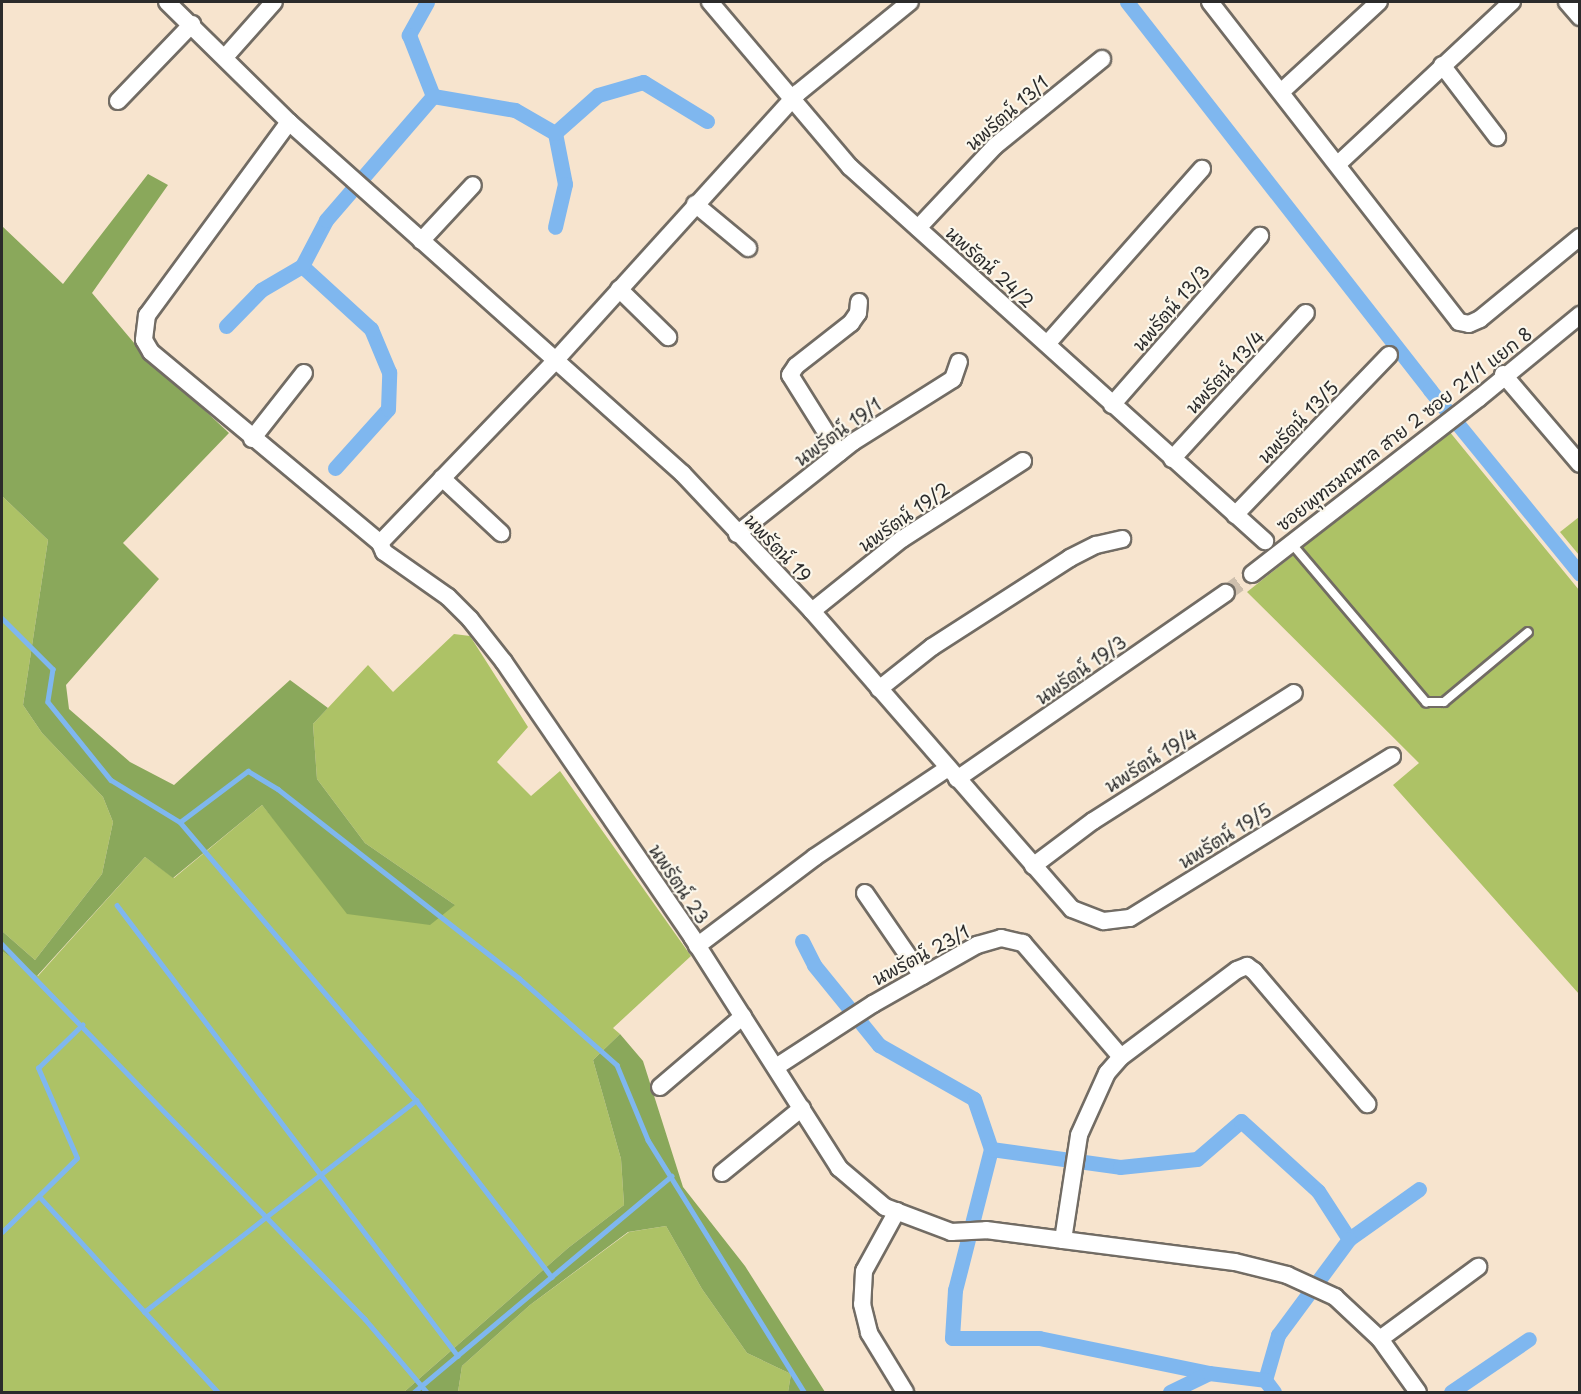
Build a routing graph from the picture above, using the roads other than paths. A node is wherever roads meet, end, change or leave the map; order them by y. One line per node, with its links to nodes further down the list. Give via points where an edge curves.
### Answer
1 (167, 2): 11 (street, นพรัตน์ 19)
2 (274, 2): 12 (street)
3 (733, 2): 9 (street)
4 (910, 2): 16 (street)
5 (1210, 2): 15 (street)
6 (1379, 2): 15 (street)
7 (1512, 2): 14 (street)
8 (1567, 2): 10 (street)
9 (715, 7): 16 (street, นพรัตน์ 24/2)
10 (1580, 17)
11 (192, 24): 12 (street, นพรัตน์ 19); 17 (street)
12 (226, 56): 18 (street, นพรัตน์ 19)
13 (1102, 59): 24 (street, นพรัตน์ 13/1, via 994,146)
14 (1442, 65): 19 (street); 20 (street)
15 (1281, 92): 20 (street)
16 (793, 99): 23 (street); 24 (street, นพรัตน์ 24/2, via 850,167)
17 (118, 101)
18 (289, 122): 27 (street, นพรัตน์ 19); 41 (street, นพรัตน์ 23, via 147,315 143,330 151,352)
19 (1497, 137)
20 (1338, 164): 26 (street, via 1459,322 1469,324 1480,319)
21 (1202, 169): 34 (street)
22 (473, 184): 27 (street)
23 (695, 204): 28 (street); 29 (street)
24 (918, 228): 34 (street, นพรัตน์ 24/2)
25 (1260, 236): 40 (street, นพรัตน์ 13/3)
26 (1580, 237)
27 (421, 241): 36 (street, นพรัตน์ 19)
28 (748, 248)
29 (619, 289): 33 (street); 36 (street)
30 (859, 302): 42 (street, via 851,323 790,375)
31 (1306, 313): 43 (street, นพรัตน์ 13/4)
32 (1580, 315): 39 (street, ซอยพุทธมณฑล สาย 2 ซอย 21/1 แยก 8)
33 (668, 337)
34 (1047, 344): 40 (street, นพรัตน์ 24/2)
35 (1389, 355): 47 (street, นพรัตน์ 13/5)
36 (554, 362): 46 (street); 49 (street, นพรัตน์ 19, via 667,459)
37 (959, 362): 42 (street, นพรัตน์ 19/1, via 953,379)
38 (304, 373): 41 (street)
39 (1503, 374): 45 (street); 53 (street, ซอยพุทธมณฑล สาย 2 ซอย 21/1 แยก 8, via 1479,398)
40 (1112, 405): 43 (street, นพรัตน์ 24/2)
41 (252, 439): 52 (street, นพรัตน์ 23)
42 (839, 453): 49 (street, นพรัตน์ 19/1)
43 (1172, 459): 47 (street, นพรัตน์ 24/2)
44 (1023, 461): 56 (street, นพรัตน์ 19/2, via 903,539)
45 (1580, 464)
46 (442, 478): 48 (street); 52 (street)
47 (1235, 515): 51 (street, นพรัตน์ 24/2)
48 (501, 533)
49 (737, 534): 56 (street, นพรัตน์ 19)
50 (1122, 539): 58 (street, via 1096,545 1070,558 932,647)
51 (1265, 541)
52 (380, 543): 65 (street, นพรัตน์ 23, via 384,552 448,597 504,662)
53 (1291, 543): 54 (street, ซอยพุทธมณฑล สาย 2 ซอย 21/1 แยก 8); 57 (lane, via 1426,702 1444,702)
54 (1252, 574)
55 (1226, 594): 61 (street, นพรัตน์ 19/3)
56 (812, 611): 58 (street, นพรัตน์ 19)
57 (1528, 632)
58 (879, 689): 61 (street, นพรัตน์ 19)
59 (1294, 693): 62 (street, นพรัตน์ 19/4, via 1093,821)
60 (1392, 756): 64 (street, นพรัตน์ 19/5, via 1130,918 1104,921)
61 (953, 774): 62 (street, นพรัตน์ 19); 65 (street, นพรัตน์ 19/3, via 815,857)
62 (1033, 866): 64 (street, นพรัตน์ 19)
63 (865, 893): 66 (street)
64 (1072, 909)
65 (697, 946): 67 (street, นพรัตน์ 23)
66 (922, 976): 68 (street, นพรัตน์ 23/1, via 977,945 1001,938 1023,943); 69 (street, นพรัตน์ 23/1)
67 (743, 1016): 69 (street, นพรัตน์ 23); 70 (street)
68 (1121, 1057): 71 (street, via 1246,966); 75 (street, via 1094,1095 1079,1135)
69 (776, 1067): 72 (street, นพรัตน์ 23)
70 (660, 1087)
71 (1367, 1104)
72 (802, 1108): 73 (street); 74 (street, นพรัตน์ 23, via 839,1168 885,1207)
73 (722, 1173)
74 (897, 1211): 75 (street, นพรัตน์ 23, via 951,1232 986,1230); 78 (street, via 864,1271 862,1304 869,1333)
75 (1063, 1240): 77 (street, via 1235,1262 1287,1275 1335,1298)
76 (1478, 1267): 77 (street)
77 (1380, 1339): 79 (street)
78 (905, 1392)
79 (1418, 1392)

